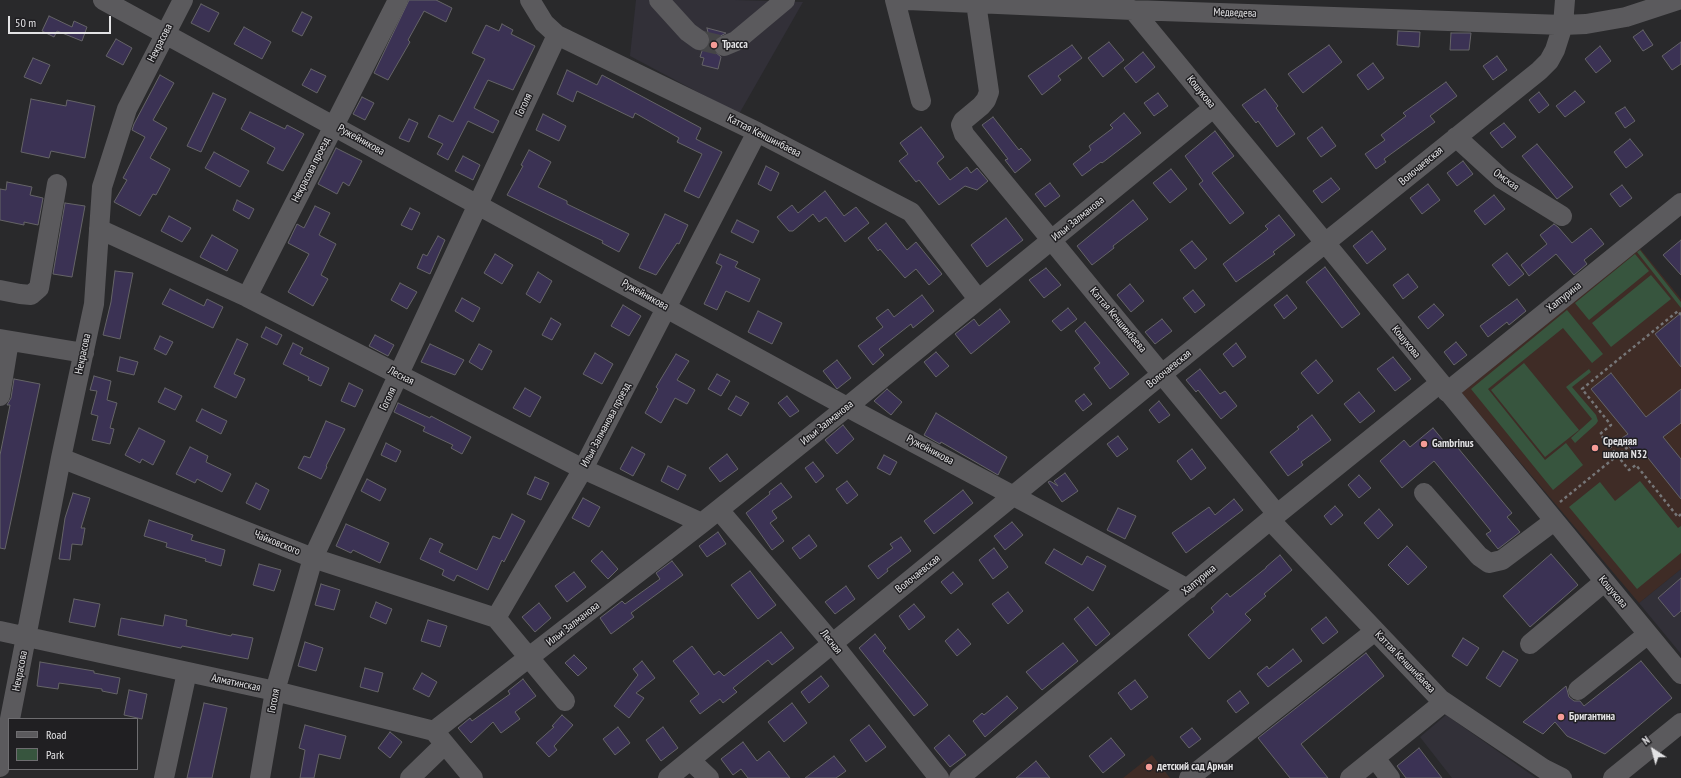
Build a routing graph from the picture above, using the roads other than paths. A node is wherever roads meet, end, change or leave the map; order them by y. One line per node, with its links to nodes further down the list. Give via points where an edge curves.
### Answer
1 (103, 0): 15 (street, Ружейникова)
2 (183, 0): 15 (street, Некрасова)
3 (398, 0): 21 (street, Некрасова проезд)
4 (530, 0): 16 (street, Каттая Кеншинбаева, via 544,23)
5 (659, 0): 17 (street, via 688,32)
6 (785, 0): 18 (street, via 736,41)
7 (895, 0): 19 (street)
8 (908, 0): 11 (street, Медведева)
9 (1565, 0): 14 (street, Волочаевская)
10 (1678, 0): 14 (street, via 1626,17)
11 (976, 3): 12 (street, Медведева); 29 (street, Каттая Кеншинбаева, via 989,92 981,106 961,125 964,134)
12 (1124, 6): 13 (street, Медведева); 20 (street, Кошукова)
13 (1204, 6): 14 (street, Медведева)
14 (1563, 25): 23 (street, Волочаевская, via 1550,61)
15 (165, 33): 21 (street, Ружейникова); 28 (street, Некрасова, via 127,109 102,187)
16 (557, 35): 22 (street, Каттая Кеншинбаева); 26 (street, Гоголя)
17 (699, 40)
18 (724, 46)
19 (921, 101)
20 (1214, 108): 29 (street, Ильи Залманова); 30 (street, Кошукова)
21 (334, 125): 26 (street, Ружейникова); 32 (street, Некрасова проезд)
22 (757, 132): 33 (street, Каттая Кеншинбаева, via 911,212); 34 (street, Ильи Залманова проезд)
23 (1456, 137): 27 (street, Омская, via 1502,179); 30 (street, Волочаевская)
24 (56, 184): 31 (street, via 39,288 31,294)
25 (1681, 203): 39 (street, Халтурина)
26 (478, 204): 34 (street, Ружейникова); 38 (street, Гоголя)
27 (1562, 216)
28 (99, 229): 32 (street, Лесная); 36 (street, Некрасова, via 94,304)
29 (1052, 241): 33 (street, Ильи Залманова); 37 (street, Каттая Кеншинбаева)
30 (1326, 244): 37 (street, Волочаевская); 39 (street, Кошукова)
31 (0, 290)
32 (247, 297): 38 (street, Лесная)
33 (978, 299): 41 (street, Ильи Залманова)
34 (668, 308): 41 (street, Ружейникова); 43 (street, Ильи Залманова проезд)
35 (4, 340): 36 (street); 40 (street)
36 (84, 353): 42 (street, Некрасова)
37 (1162, 374): 45 (street, Волочаевская); 47 (street, Каттая Кеншинбаева)
38 (399, 375): 43 (street, Лесная); 50 (street, Гоголя)
39 (1443, 388): 47 (street, Халтурина); 48 (street, Кошукова)
40 (0, 396)
41 (848, 407): 45 (street, Ружейникова); 46 (street, Ильи Залманова)
42 (61, 458): 50 (street, Чайковского); 57 (street, Некрасова)
43 (583, 469): 49 (street, Лесная); 53 (street, Ильи Залманова проезд)
44 (1424, 493): 48 (street, via 1488,563 1502,560)
45 (1015, 495): 52 (street, Ружейникова); 58 (street, Волочаевская)
46 (719, 510): 49 (street, Ильи Залманова); 58 (street, Лесная)
47 (1274, 517): 52 (street, Халтурина); 55 (street, Каттая Кеншинбаева)
48 (1551, 517): 51 (street, Кошукова)
49 (702, 523): 60 (street, Ильи Залманова)
50 (314, 558): 53 (street, Чайковского); 64 (street, Гоголя)
51 (1604, 582): 56 (street, Кошукова); 59 (street)
52 (1188, 589): 82 (street, Халтурина)
53 (496, 618): 60 (street)
54 (0, 631): 57 (street, Алматинская)
55 (1375, 631): 66 (street, Каттая Кеншинбаева); 83 (street)
56 (1648, 634): 62 (street, Кошукова); 63 (street)
57 (26, 637): 61 (street, Алматинская); 67 (street, Некрасова)
58 (832, 644): 72 (street, Волочаевская); 81 (street, Лесная)
59 (1530, 644)
60 (530, 658): 65 (street); 70 (street, Ильи Залманова)
61 (187, 672): 64 (street, Алматинская); 75 (street)
62 (1681, 674)
63 (1578, 690)
64 (275, 692): 70 (street, Алматинская); 76 (street, Гоголя)
65 (565, 701)
66 (1444, 702): 71 (street); 86 (street, Каттая Кеншинбаева, via 1544,769)
67 (10, 718)
68 (1681, 723): 74 (street)
69 (8, 728): 73 (street)
70 (440, 737): 77 (street, Ильи Залманова); 78 (street)
71 (1375, 758): 84 (street); 85 (street)
72 (690, 760): 79 (street, Волочаевская); 80 (street)
73 (0, 767)
74 (1617, 775)
75 (164, 778)
76 (260, 778)
77 (410, 778)
78 (473, 778)
79 (668, 778)
80 (709, 778)
81 (938, 778)
82 (959, 778)
83 (1189, 778)
84 (1350, 778)
85 (1390, 778)
86 (1562, 778)

